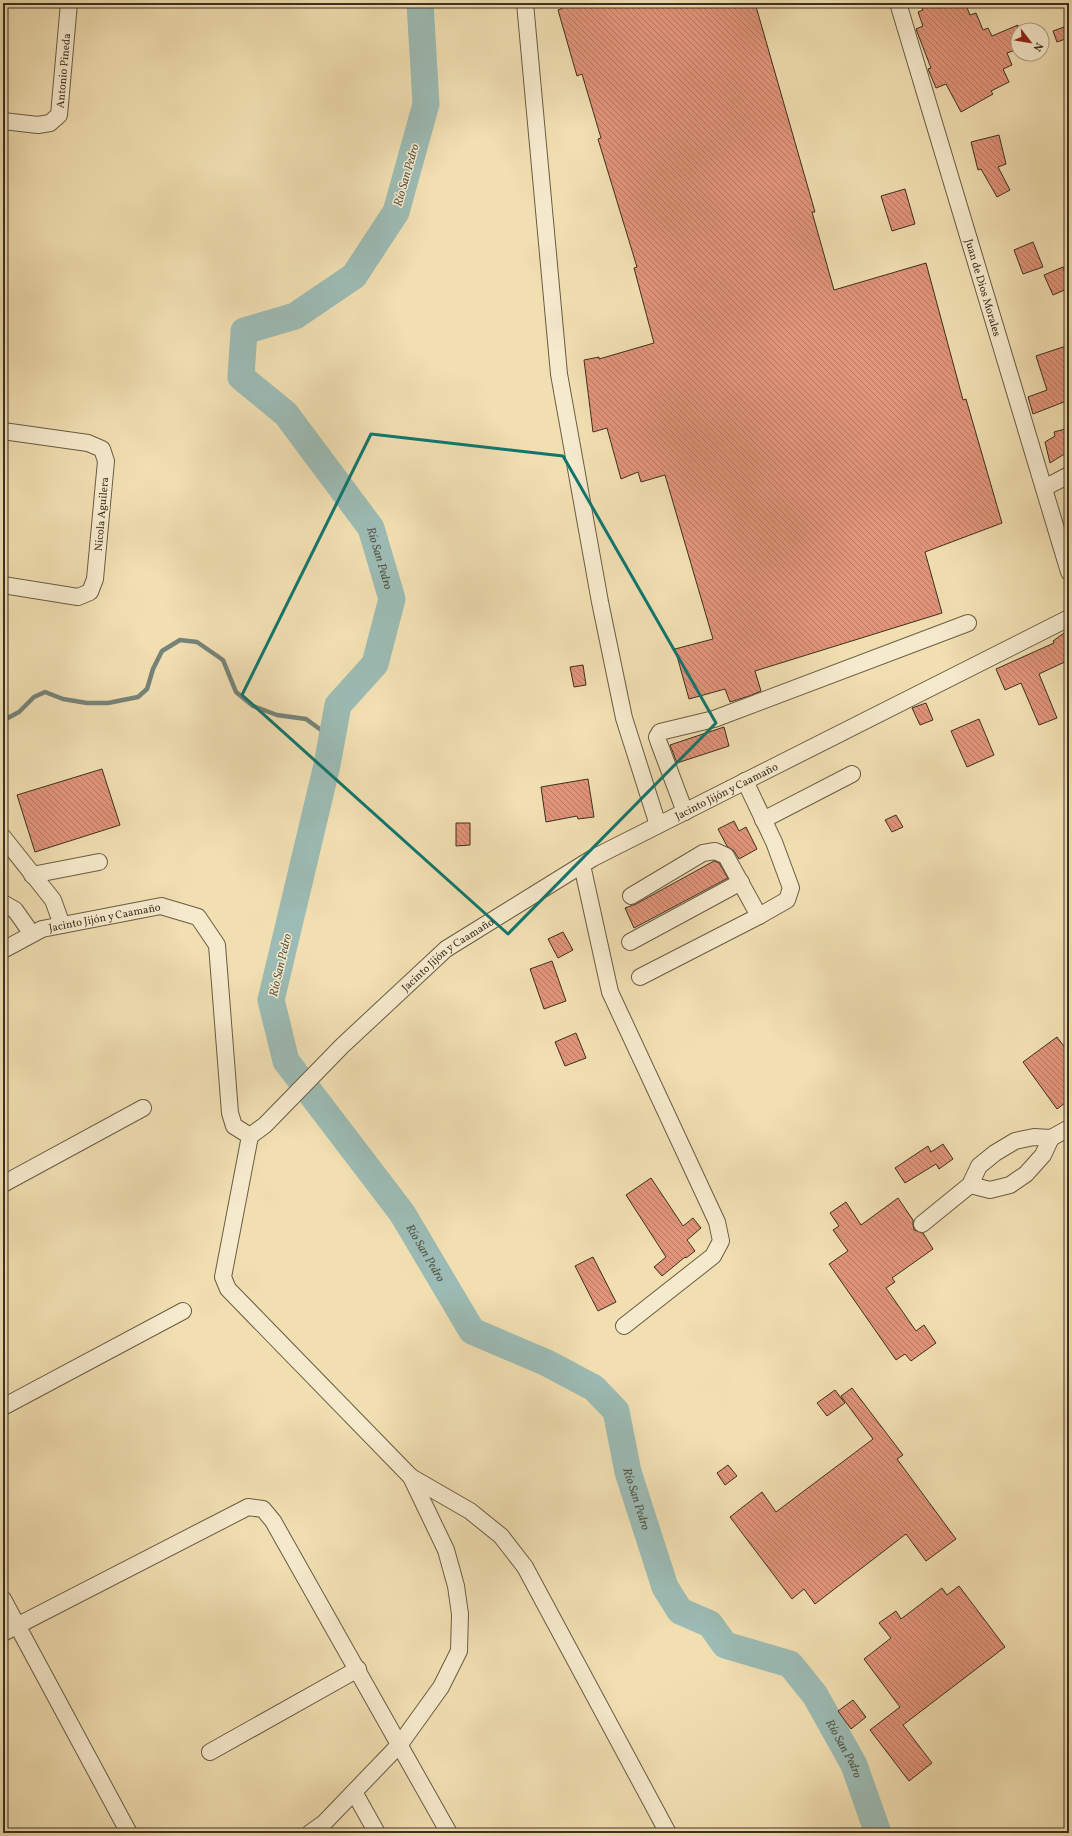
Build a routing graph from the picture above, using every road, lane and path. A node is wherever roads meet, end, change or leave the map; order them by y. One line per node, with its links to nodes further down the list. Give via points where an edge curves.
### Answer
1 (69, 3): 4 (street, Antonio Pineda, via 59,114 50,123 38,125)
2 (525, 3): 16 (street, via 559,374 600,602 624,718)
3 (898, 3): 7 (street, Juan de Dios Morales)
4 (3, 121)
5 (3, 431): 9 (street, Nicola Aguilera, via 88,443 102,449 106,461 95,579 90,592 78,597)
6 (1069, 475): 7 (street)
7 (1044, 488): 8 (street, Juan de Dios Morales)
8 (1069, 572)
9 (3, 585)
10 (1069, 618): 13 (street, Jacinto Jijón y Caamaño)
11 (968, 623): 14 (street, via 714,719 660,732 657,737 658,743)
12 (852, 774): 15 (street)
13 (745, 781): 14 (street, Jacinto Jijón y Caamaño); 15 (street)
14 (685, 812): 16 (street, Jacinto Jijón y Caamaño)
15 (762, 820): 24 (street, via 774,842 791,888 787,900)
16 (658, 825): 19 (street, Jacinto Jijón y Caamaño)
17 (3, 837): 20 (street)
18 (99, 862): 20 (street)
19 (582, 865): 32 (street, Jacinto Jijón y Caamaño, via 446,949 342,1046 265,1125); 38 (street, via 610,992 717,1222 721,1241 713,1256)
20 (32, 875): 25 (street, via 53,900)
21 (741, 882): 22 (street, via 726,856 715,851 703,853); 24 (street); 27 (street)
22 (631, 896)
23 (3, 903): 26 (street, via 15,910)
24 (760, 916): 29 (street)
25 (62, 925): 26 (street, Jacinto Jijón y Caamaño); 32 (street, Jacinto Jijón y Caamaño, via 161,906 198,917 217,945 230,1113 234,1126)
26 (32, 934): 28 (street, Jacinto Jijón y Caamaño)
27 (630, 942)
28 (3, 950)
29 (640, 976)
30 (143, 1108): 34 (street)
31 (1069, 1128): 33 (street)
32 (250, 1136): 40 (street, via 223,1277 228,1289)
33 (1051, 1138): 35 (street, via 1034,1137 1015,1141 979,1166); 35 (street, via 1043,1155 1026,1174 1010,1185 990,1190)
34 (3, 1184)
35 (970, 1185): 36 (street)
36 (922, 1224)
37 (183, 1311): 39 (street)
38 (624, 1326)
39 (3, 1407)
40 (410, 1477): 45 (street, via 446,1550 456,1586 460,1614 459,1651 441,1687); 52 (street, via 470,1511 501,1536 525,1567)
41 (3, 1599): 42 (street)
42 (17, 1624): 43 (street); 44 (street, via 248,1507 263,1509 273,1521); 48 (street)
43 (3, 1632)
44 (358, 1669): 45 (street); 46 (street)
45 (400, 1744): 47 (street); 51 (street)
46 (210, 1752)
47 (354, 1792): 49 (street, via 324,1823); 50 (street)
48 (129, 1833)
49 (310, 1833)
50 (377, 1833)
51 (449, 1833)
52 (668, 1833)

